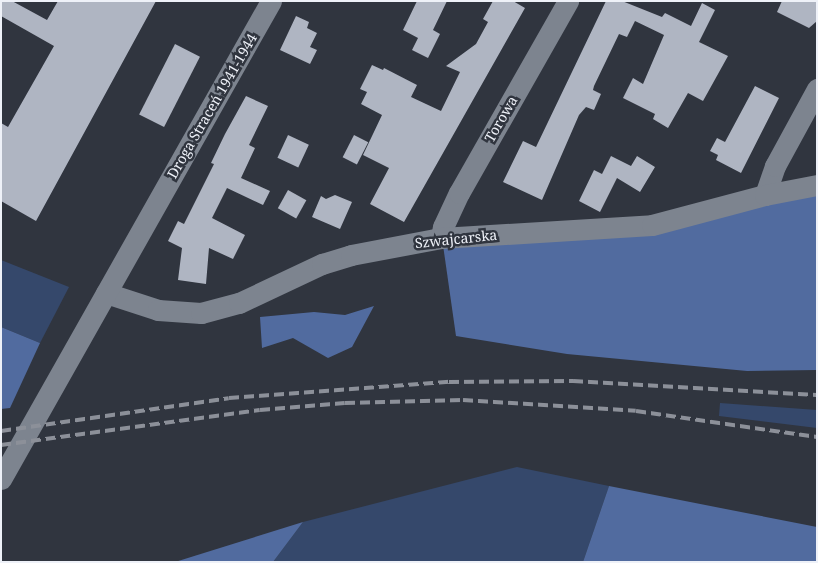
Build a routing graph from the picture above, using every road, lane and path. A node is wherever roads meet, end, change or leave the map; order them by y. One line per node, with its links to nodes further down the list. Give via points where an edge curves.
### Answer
1 (271, 1): 7 (street, Droga Straceń 1941-1944)
2 (568, 1): 6 (street, Torowa, via 459,193 442,227)
3 (817, 89): 5 (street, via 775,166)
4 (817, 185): 5 (street, Szwajcarska)
5 (764, 195): 6 (street, Szwajcarska, via 652,225)
6 (441, 238): 7 (street, Szwajcarska, via 339,259 239,303 201,313 145,308)
7 (106, 293): 8 (street, Droga Straceń 1941-1944)
8 (1, 479)

